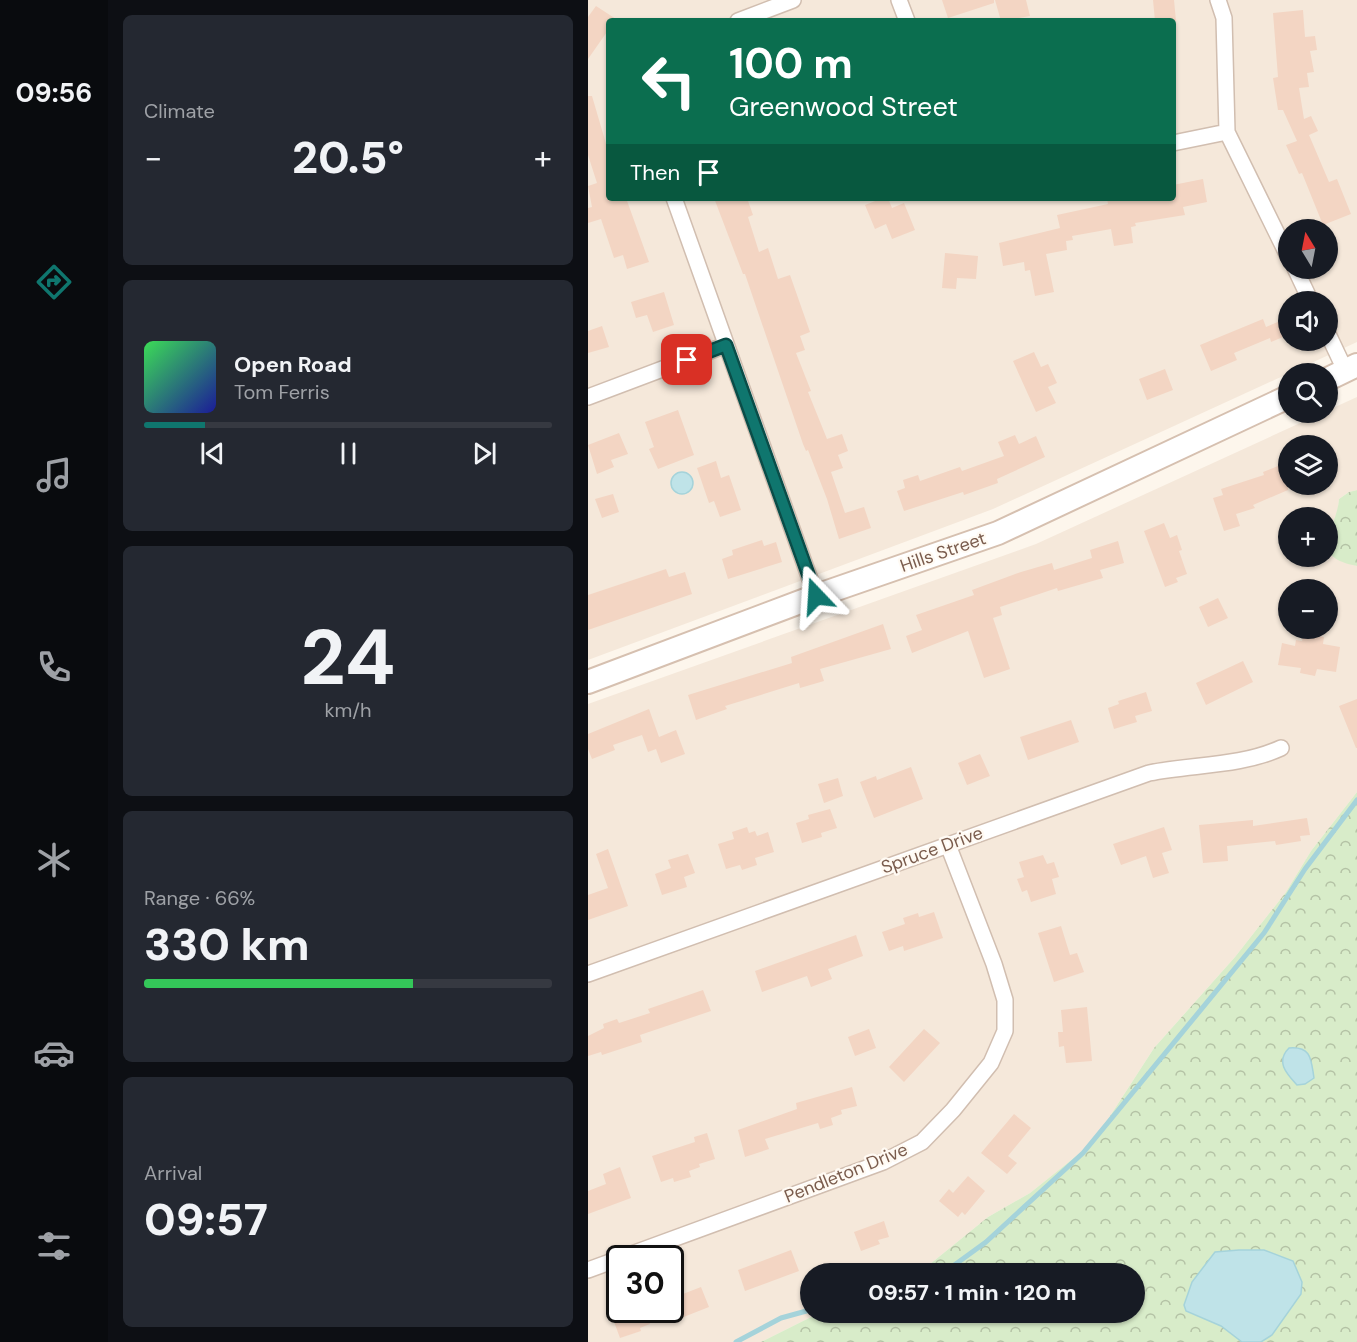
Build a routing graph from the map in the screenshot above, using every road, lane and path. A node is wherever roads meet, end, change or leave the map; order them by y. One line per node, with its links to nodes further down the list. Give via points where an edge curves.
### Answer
1 (793, 0): 4 (street)
2 (899, 0): 5 (street)
3 (1218, 0): 6 (street, via 1224,18)
4 (746, 18)
5 (906, 18)
6 (1227, 132): 7 (street); 9 (street)
7 (1176, 142)
8 (675, 201): 10 (street)
9 (1278, 236)
10 (726, 345): 13 (street); 15 (street)
11 (1335, 351): 12 (street)
12 (1343, 371)
13 (588, 397)
14 (1278, 402): 15 (street, Hills Street, via 998,533)
15 (816, 596): 16 (street, Hills Street)
16 (588, 682)
17 (1281, 748): 18 (street, Spruce Drive, via 1257,759 1149,773)
18 (948, 845): 19 (street, Spruce Drive); 20 (street, Pendleton Drive, via 1005,1000 1005,1031 991,1064 953,1110 922,1142 883,1162)
19 (588, 974)
20 (588, 1270)

